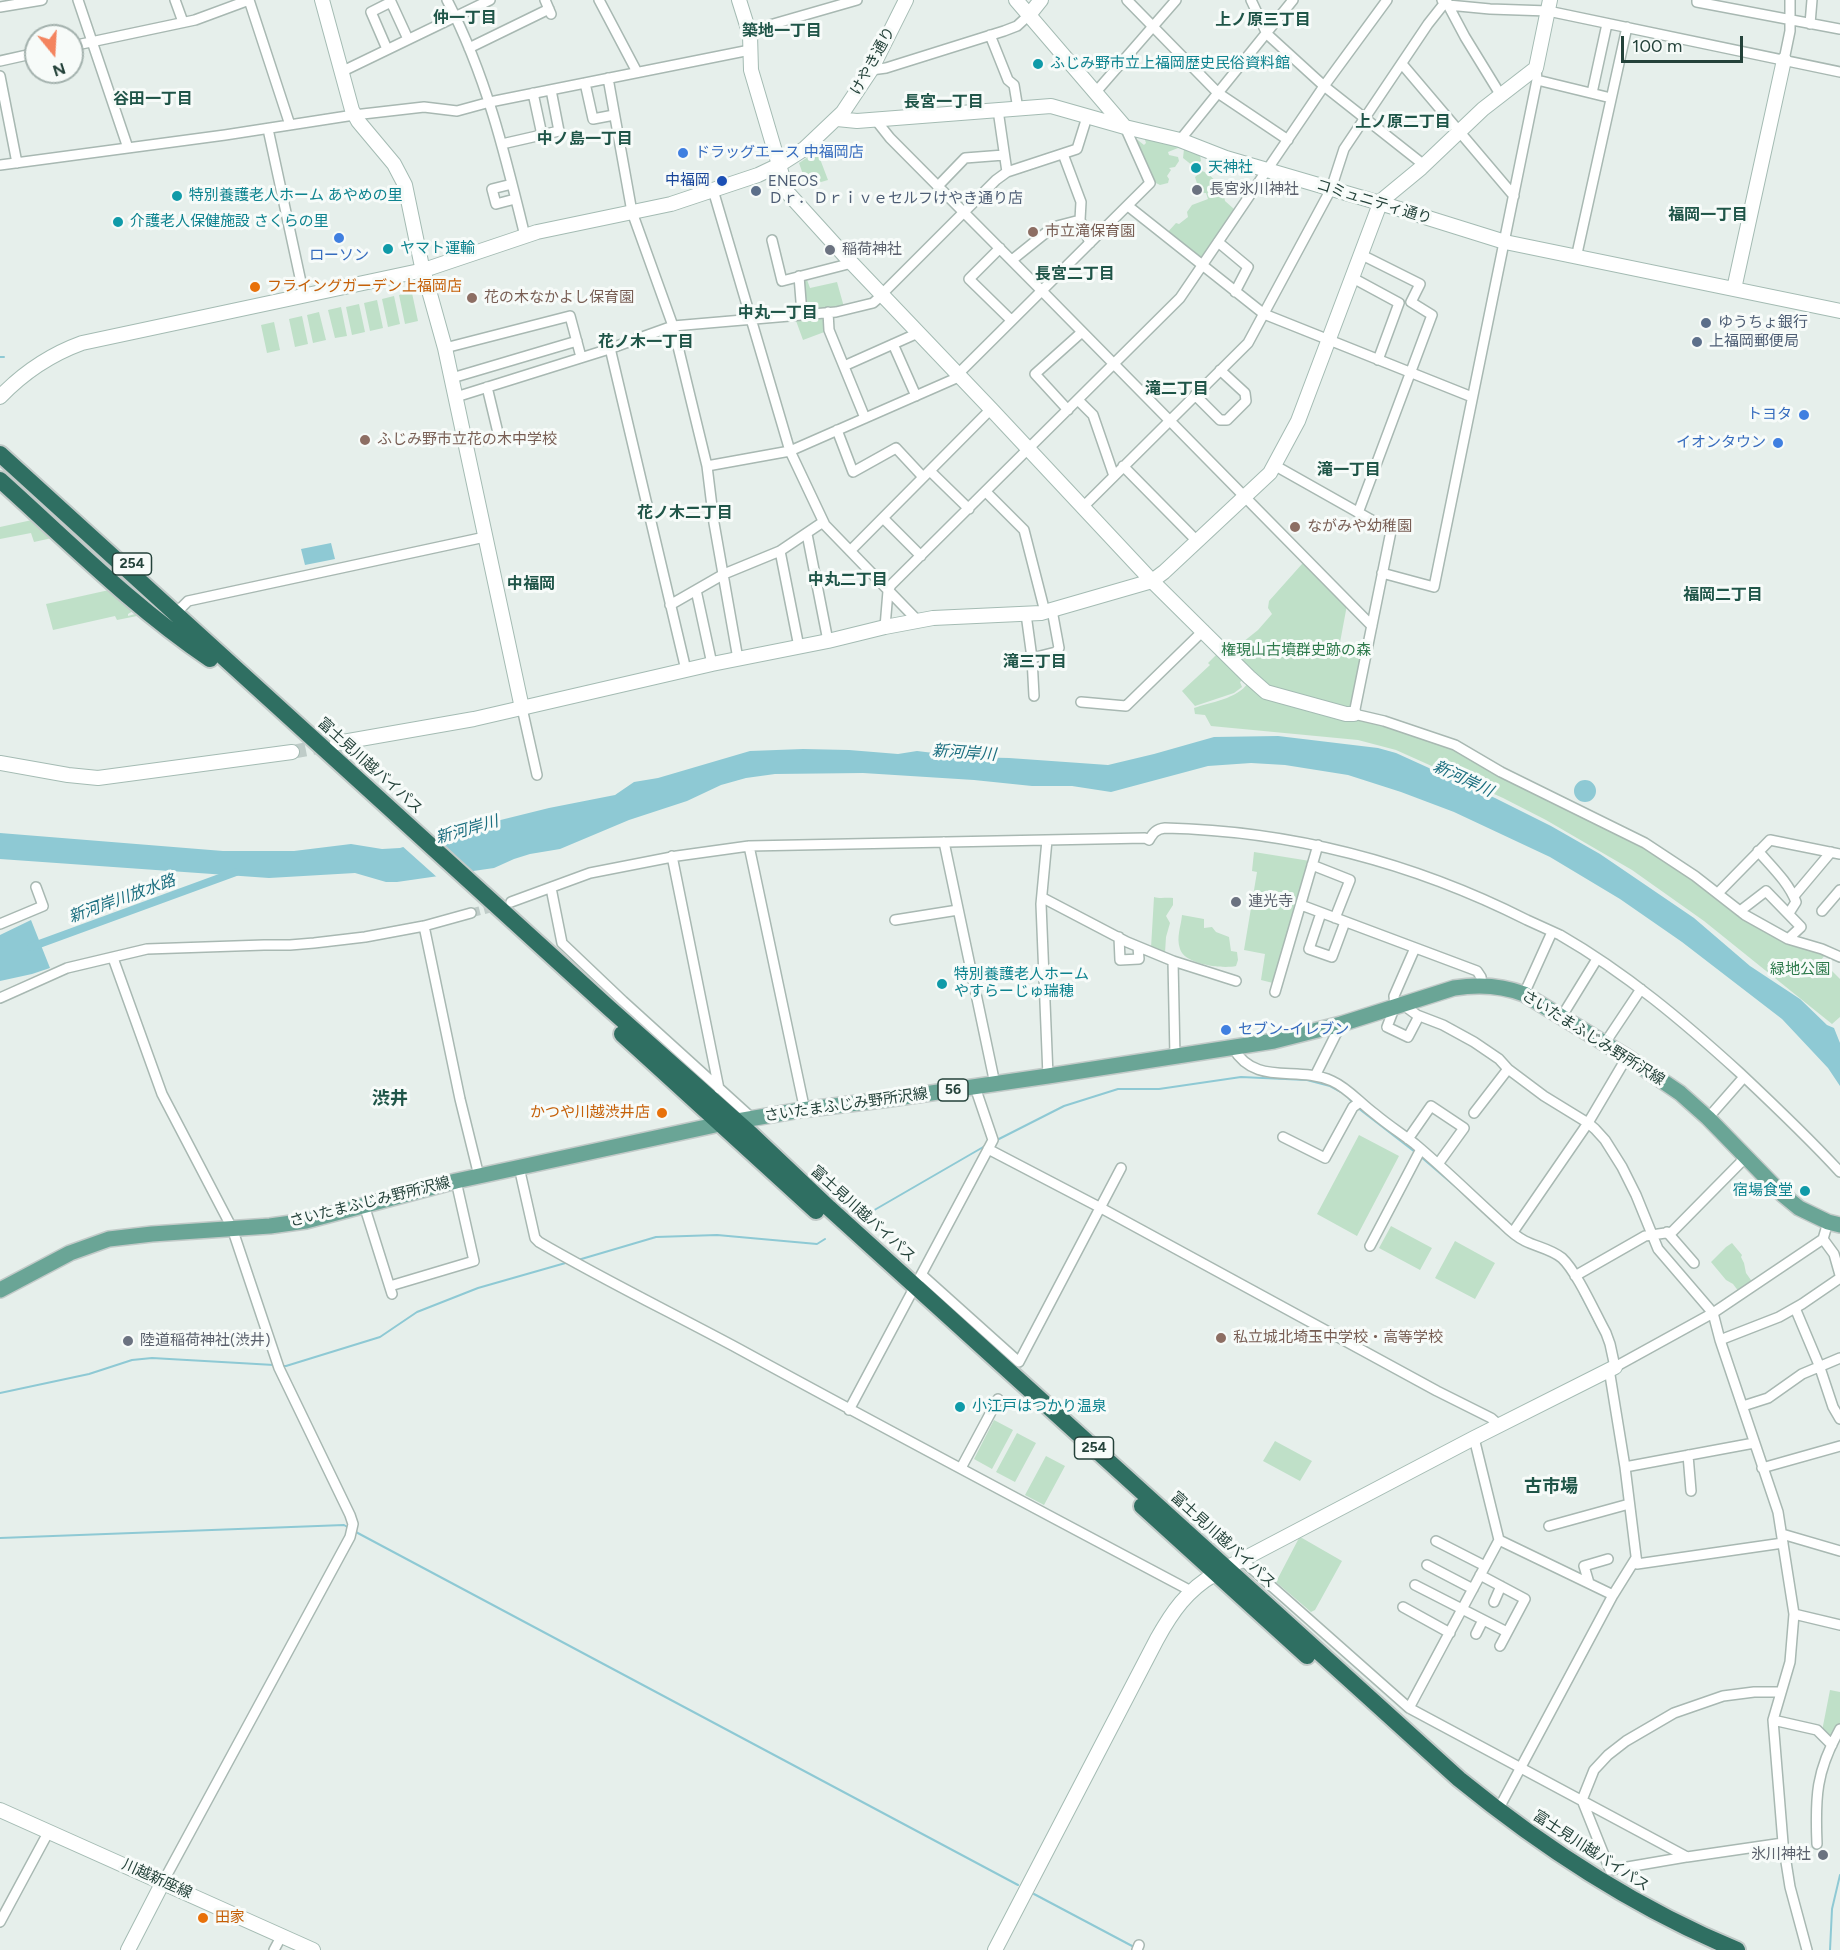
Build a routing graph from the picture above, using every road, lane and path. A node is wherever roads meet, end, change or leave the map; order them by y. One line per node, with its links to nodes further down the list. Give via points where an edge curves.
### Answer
1 (42, 0): 24 (street)
2 (78, 0): 39 (street)
3 (175, 0): 29 (street)
4 (249, 0): 29 (street); 73 (street)
5 (322, 0): 49 (street)
6 (447, 0): 27 (street)
7 (490, 0): 27 (street)
8 (599, 0): 50 (street)
9 (739, 0): 35 (street)
10 (857, 0): 35 (street)
11 (906, 0): 48 (street, けやき通り)
12 (1016, 0): 26 (street)
13 (1041, 0): 26 (street)
14 (1127, 0): 32 (street)
15 (1176, 0): 32 (street)
16 (1251, 0): 36 (street)
17 (1293, 0): 36 (street)
18 (1387, 0): 56 (street)
19 (1698, 0): 28 (street)
20 (1790, 0): 28 (street)
21 (1812, 0): 31 (street)
22 (1446, 2): 23 (street, via 1490,9); 47 (street); 62 (street)
23 (1549, 6): 30 (street); 52 (street)
24 (0, 7)
25 (548, 8): 41 (street)
26 (1029, 15): 37 (street, via 1017,26); 59 (street)
27 (456, 17): 38 (street); 41 (street)
28 (1791, 21): 31 (street); 46 (street)
29 (183, 22): 39 (street)
30 (1606, 24): 33 (street); 61 (street)
31 (1810, 24): 34 (street)
32 (1153, 27): 59 (street); 60 (street)
33 (1627, 27): 46 (street); 63 (street)
34 (1840, 29)
35 (749, 31): 43 (street)
36 (1267, 34): 56 (street); 60 (street)
37 (990, 35): 48 (street); 65 (street, via 1008,80 1014,85)
38 (408, 39): 42 (street); 42 (street, via 391,2 370,12)
39 (93, 42): 40 (street); 81 (street)
40 (84, 44)
41 (469, 48): 64 (street)
42 (387, 49): 49 (street)
43 (750, 50): 50 (street); 86 (street, via 751,70)
44 (24, 55): 45 (street)
45 (0, 60)
46 (1784, 60): 51 (street); 116 (street)
47 (1402, 64): 71 (street); 76 (street)
48 (871, 70): 70 (street, けやき通り)
49 (341, 72): 67 (street)
50 (637, 72): 54 (street)
51 (1840, 72)
52 (1537, 74): 61 (street); 62 (street); 94 (street)
53 (0, 76): 84 (street)
54 (608, 78): 55 (street); 68 (street)
55 (585, 83): 57 (street); 68 (street, via 593,118)
56 (1324, 86): 71 (street); 79 (street)
57 (551, 90): 58 (street); 77 (street, via 559,131)
58 (533, 93): 64 (street); 77 (street)
59 (1095, 93): 74 (street)
60 (1218, 93): 78 (street); 79 (street)
61 (1592, 93): 63 (street)
62 (1500, 94): 76 (street)
63 (1611, 98): 108 (street)
64 (490, 102): 67 (street, via 457,111 424,107); 80 (street)
65 (1018, 109): 66 (street, コミュニティ通り); 69 (street, コミュニティ通り, via 1051,106)
66 (998, 110): 72 (street, コミュニティ通り); 83 (street)
67 (354, 115): 73 (street); 112 (street, via 400,173)
68 (614, 115): 98 (street)
69 (1087, 117): 74 (street, コミュニティ通り); 82 (street, via 1077,149)
70 (837, 118): 72 (street, コミュニティ通り); 86 (street, けやき通り, via 804,149)
71 (1366, 118): 87 (street); 92 (street, via 1344,149)
72 (875, 120): 91 (street)
73 (290, 125): 75 (street)
74 (1125, 127): 78 (street, コミュニティ通り); 97 (street, via 1150,183)
75 (268, 129): 81 (street); 119 (street)
76 (1458, 131): 87 (street); 94 (street)
77 (542, 135): 80 (street)
78 (1180, 140): 88 (street, コミュニティ通り)
79 (1288, 140): 88 (street)
80 (502, 144): 90 (street)
81 (128, 148): 84 (street)
82 (1063, 154): 89 (street); 100 (street, via 1081,202)
83 (1004, 155): 89 (street); 91 (street, via 965,158)
84 (17, 163): 85 (street)
85 (0, 165)
86 (779, 165): 93 (street, けやき通り); 110 (street, via 787,192)
87 (1424, 165): 96 (street)
88 (1267, 170): 92 (street, コミュニティ通り); 103 (street)
89 (1007, 172): 99 (street)
90 (512, 184): 95 (street); 95 (street, via 492,189 496,204)
91 (938, 186): 99 (street)
92 (1331, 189): 96 (street, コミュニティ通り); 123 (street)
93 (712, 190): 98 (street, けやき通り); 124 (street)
94 (1514, 196): 104 (street)
95 (515, 199): 101 (street)
96 (1380, 203): 104 (street, コミュニティ通り); 107 (street)
97 (1128, 206): 105 (street); 111 (street)
98 (632, 212): 101 (street, けやき通り); 126 (street)
99 (964, 213): 106 (street); 118 (street)
100 (1080, 220): 105 (street); 109 (street, via 1053,227)
101 (525, 236): 112 (street, けやき通り)
102 (772, 240): 113 (street, via 782,281)
103 (1218, 242): 111 (street); 117 (street, via 1248,267)
104 (1505, 242): 108 (street, コミュニティ通り); 147 (street)
105 (1090, 243): 115 (street)
106 (1000, 248): 109 (street); 125 (street, via 969,279)
107 (1360, 254): 114 (street); 139 (street, via 1420,284 1411,302 1432,315)
108 (1576, 258): 116 (street, コミュニティ通り)
109 (1012, 260): 115 (street)
110 (852, 263): 113 (street); 118 (street)
111 (1202, 266): 117 (street); 136 (street, via 1180,298)
112 (424, 270): 119 (street, けやき通り); 132 (street)
113 (799, 276): 122 (street)
114 (1351, 277): 130 (street); 135 (street, via 1399,303)
115 (1041, 290): 125 (street); 127 (street)
116 (1734, 290): 120 (street, コミュニティ通り)
117 (1235, 292): 123 (street)
118 (882, 294): 121 (street, via 873,303); 128 (street)
119 (304, 296): 145 (street, けやき通り, via 82,343 35,366)
120 (1840, 311)
121 (828, 312): 122 (street); 137 (street, via 829,330)
122 (802, 314): 124 (street)
123 (1264, 314): 130 (street); 138 (street, via 1248,343)
124 (750, 319): 126 (street); 157 (street)
125 (1011, 320): 140 (street)
126 (673, 326): 133 (street); 160 (street)
127 (1082, 332): 136 (street); 150 (street, via 1035,374)
128 (918, 333): 131 (street); 140 (street)
129 (577, 341): 132 (street, via 570,315); 134 (street); 141 (street)
130 (1328, 341): 135 (street); 159 (street, via 1298,421)
131 (893, 344): 137 (street); 144 (street)
132 (445, 348): 141 (street)
133 (610, 348): 134 (street); 185 (street)
134 (581, 357): 142 (street)
135 (1378, 360): 139 (street)
136 (1114, 365): 148 (street); 152 (street)
137 (844, 366): 151 (street)
138 (1220, 370): 143 (street); 143 (street, via 1245,393 1246,401 1227,420 1220,420)
139 (1411, 373): 147 (street); 171 (street)
140 (959, 375): 144 (street); 149 (street)
141 (452, 378): 146 (street)
142 (487, 387): 146 (street); 155 (street, via 499,436)
143 (1195, 395): 152 (street)
144 (916, 396): 151 (street)
145 (0, 397)
146 (456, 397): 155 (street)
147 (1473, 397): 180 (street, via 1434,587)
148 (1078, 400): 150 (street); 164 (street, via 1093,415)
149 (991, 409): 156 (street); 163 (street)
150 (1068, 410): 156 (street)
151 (865, 418): 153 (street)
152 (1170, 420): 161 (street); 167 (street)
153 (837, 430): 157 (street); 163 (street, via 853,472 896,448)
154 (0, 444): 186 (highway, 254)
155 (466, 444): 175 (street)
156 (1028, 449): 166 (street); 168 (street)
157 (790, 452): 160 (street); 173 (street)
158 (0, 454): 170 (highway, 富士見川越バイパス / 254)
159 (1274, 465): 167 (street); 171 (street)
160 (707, 466): 181 (street)
161 (1124, 466): 164 (street); 176 (street)
162 (0, 468): 170 (highway, 富士見川越バイパス / 254)
163 (926, 474): 169 (street); 172 (street)
164 (1114, 476): 168 (street)
165 (0, 480): 196 (highway, 254, via 126,594)
166 (986, 492): 169 (street); 187 (street, via 1024,530)
167 (1245, 496): 176 (street); 190 (street)
168 (1083, 507): 182 (street)
169 (969, 509): 179 (street)
170 (55, 511): 196 (highway, 富士見川越バイパス / 254); 200 (highway, 富士見川越バイパス / 254)
171 (1358, 513): 180 (street, via 1392,531)
172 (883, 518): 178 (street); 179 (street)
173 (823, 522): 174 (street); 178 (street)
174 (807, 534): 177 (street); 193 (street)
175 (485, 537): 186 (street, via 188,602); 203 (street)
176 (1197, 541): 182 (street)
177 (780, 550): 181 (street); 194 (street)
178 (850, 551): 184 (street)
179 (921, 556): 184 (street)
180 (1383, 573): 190 (street)
181 (724, 574): 183 (street); 197 (street)
182 (1152, 581): 187 (street); 192 (street)
183 (696, 590): 185 (street); 198 (street)
184 (888, 591): 189 (street); 191 (street)
185 (670, 605): 199 (street)
186 (180, 609): 200 (highway, 254)
187 (1048, 611): 188 (street); 195 (street, via 1059,648)
188 (1026, 614): 189 (street); 195 (street)
189 (918, 621): 191 (street)
190 (1372, 626): 204 (street)
191 (885, 627): 193 (street)
192 (1204, 630): 202 (street, via 1126,706); 204 (street, via 1266,692)
193 (828, 640): 194 (street)
194 (800, 647): 197 (street)
195 (1032, 657): 201 (street)
196 (210, 659): 209 (highway, 富士見川越バイパス / 254)
197 (738, 659): 198 (street)
198 (712, 664): 199 (street)
199 (686, 670): 203 (street)
200 (259, 690): 209 (highway, 富士見川越バイパス / 254)
201 (1034, 696)
202 (1081, 702)
203 (522, 708): 205 (street); 208 (street)
204 (1354, 714): 221 (street, via 1455,745 1645,843)
205 (337, 743)
206 (292, 752): 207 (street, via 98,778)
207 (0, 763)
208 (537, 775)
209 (398, 822): 226 (highway, 富士見川越バイパス / 254)
210 (1047, 840): 211 (street); 212 (street, via 1149,840 1159,828 1165,828 1212,829); 223 (street)
211 (944, 842): 213 (street); 229 (street)
212 (1318, 845): 217 (street); 238 (street, via 1407,869 1484,898)
213 (749, 846): 216 (street); 269 (street)
214 (1758, 851): 215 (street, via 1770,840); 221 (street); 222 (street)
215 (1836, 853): 222 (street)
216 (672, 856): 219 (street, via 590,873); 267 (street)
217 (1312, 865): 227 (street); 235 (street, via 1350,880)
218 (36, 887): 236 (street, via 43,906)
219 (551, 888): 225 (street); 267 (street, via 562,943)
220 (1840, 890): 224 (street)
221 (1718, 893): 230 (street)
222 (1794, 896): 233 (street, via 1796,903)
223 (1043, 898): 239 (street); 262 (street)
224 (1832, 901): 228 (street); 231 (street)
225 (511, 902)
226 (477, 903): 237 (street); 272 (highway, 富士見川越バイパス / 254); 274 (highway, 富士見川越バイパス / 254)
227 (1301, 905): 232 (street); 250 (street)
228 (1840, 909)
229 (958, 910): 234 (street); 265 (street)
230 (1740, 911): 233 (street, via 1766,891); 240 (street)
231 (1822, 911)
232 (1322, 913): 235 (street); 235 (street, via 1309,949 1332,957)
233 (1789, 914): 240 (street, via 1801,927)
234 (895, 920)
235 (1340, 920): 242 (street)
236 (0, 924)
237 (424, 926): 244 (street, via 314,943 170,947); 284 (street)
238 (1552, 932): 245 (street); 251 (street)
239 (1119, 937): 241 (street); 241 (street, via 1120,960 1139,959)
240 (1788, 939): 243 (street)
241 (1138, 947): 246 (street)
242 (1415, 948): 248 (street, via 1477,971); 253 (street, via 1394,996)
243 (1840, 957)
244 (113, 958): 252 (street, via 67,968); 289 (street, via 162,1094)
245 (1597, 959): 249 (street); 255 (street)
246 (1173, 961): 247 (street); 259 (street)
247 (1236, 981)
248 (1482, 985): 251 (main road, さいたまふじみ野所沢線 / 56); 253 (main road, さいたまふじみ野所沢線 / 56, via 1454,988)
249 (1641, 989): 257 (street); 264 (street)
250 (1275, 992)
251 (1524, 994): 255 (main road, さいたまふじみ野所沢線 / 56)
252 (0, 998)
253 (1399, 1005): 254 (street); 254 (street, via 1386,1027 1408,1037); 256 (main road, さいたまふじみ野所沢線 / 56)
254 (1419, 1016): 261 (street, via 1474,1042)
255 (1562, 1016): 257 (main road, さいたまふじみ野所沢線 / 56)
256 (1341, 1024): 258 (main road, さいたまふじみ野所沢線 / 56); 263 (street)
257 (1605, 1043): 260 (main road, さいたまふじみ野所沢線 / 56)
258 (1233, 1048): 259 (main road, さいたまふじみ野所沢線 / 56); 263 (street, via 1244,1063 1256,1070)
259 (1174, 1057): 262 (main road, さいたまふじみ野所沢線 / 56)
260 (1627, 1057): 271 (main road, さいたまふじみ野所沢線 / 56, via 1680,1093); 273 (street)
261 (1508, 1069): 270 (street); 273 (street)
262 (1048, 1076): 265 (main road, さいたまふじみ野所沢線 / 56)
263 (1316, 1076): 268 (street, via 1332,1081)
264 (1744, 1077): 271 (street); 283 (street, via 1801,1129)
265 (995, 1084): 266 (main road, さいたまふじみ野所沢線 / 56)
266 (975, 1087): 269 (main road, さいたまふじみ野所沢線 / 56); 277 (street, via 993,1140)
267 (720, 1089): 272 (street)
268 (1360, 1102): 275 (street, via 1353,1107 1325,1158); 276 (street)
269 (805, 1111): 272 (main road, さいたまふじみ野所沢線 / 56)
270 (1474, 1113)
271 (1708, 1118): 279 (main road, さいたまふじみ野所沢線 / 56)
272 (745, 1120): 274 (main road, さいたまふじみ野所沢線 / 56); 298 (highway, 富士見川越バイパス / 254)
273 (1588, 1123): 290 (street); 292 (street, via 1605,1140 1622,1167)
274 (720, 1124): 281 (main road, さいたまふじみ野所沢線 / 56); 298 (highway, 富士見川越バイパス / 254)
275 (1283, 1137)
276 (1408, 1139): 278 (street); 280 (street, via 1431,1106 1464,1128)
277 (988, 1149): 287 (street); 298 (street)
278 (1421, 1149): 280 (street); 294 (street)
279 (1746, 1157): 288 (main road, さいたまふじみ野所沢線 / 56, via 1799,1208); 291 (street)
280 (1438, 1164): 290 (street)
281 (519, 1167): 284 (main road, さいたまふじみ野所沢線 / 56); 308 (street, via 539,1242)
282 (1121, 1168): 287 (street)
283 (1840, 1172)
284 (479, 1176): 285 (main road, さいたまふじみ野所沢線 / 56)
285 (456, 1180): 286 (main road, さいたまふじみ野所沢線 / 56); 286 (street, via 474,1261 391,1290)
286 (364, 1205): 289 (main road, さいたまふじみ野所沢線 / 56, via 306,1221)
287 (1101, 1208): 298 (street, via 1019,1362); 310 (street)
288 (1834, 1223): 293 (street)
289 (232, 1228): 299 (main road, さいたまふじみ野所沢線 / 56, via 109,1239 70,1252); 359 (street, via 279,1368 353,1524 352,1533)
290 (1513, 1232): 296 (street, via 1562,1257)
291 (1667, 1233): 292 (street); 295 (street)
292 (1653, 1234): 296 (street); 301 (street, via 1658,1249)
293 (1823, 1239): 297 (street, via 1834,1254); 301 (street)
294 (1370, 1246)
295 (1694, 1263)
296 (1575, 1276): 305 (street, via 1606,1333)
297 (1840, 1276): 300 (street)
298 (916, 1286): 308 (street); 328 (highway, 富士見川越バイパス / 254)
299 (0, 1290)
300 (1795, 1308): 302 (street); 304 (street)
301 (1713, 1313): 302 (street); 305 (street)
302 (1720, 1340): 307 (street)
303 (1840, 1358): 304 (street)
304 (1819, 1365): 307 (street, via 1768,1398); 309 (street)
305 (1612, 1368): 310 (street); 315 (street)
306 (998, 1400): 316 (street)
307 (1743, 1406): 312 (street)
308 (849, 1410): 316 (street)
309 (1840, 1419)
310 (1499, 1425): 311 (street)
311 (1474, 1438): 322 (street); 328 (street)
312 (1754, 1443): 314 (street); 317 (street)
313 (1840, 1446): 317 (street)
314 (1688, 1455): 315 (street); 318 (street)
315 (1625, 1467): 319 (street)
316 (961, 1468): 334 (street)
317 (1762, 1468): 321 (street)
318 (1691, 1491)
319 (1629, 1504): 320 (street); 325 (street)
320 (1550, 1526)
321 (1783, 1539): 324 (street); 325 (street, via 1637,1564); 339 (street)
322 (1499, 1540): 329 (street); 330 (street)
323 (1436, 1541): 329 (street)
324 (1840, 1551)
325 (1636, 1558): 335 (street)
326 (1608, 1559): 330 (street, via 1584,1566)
327 (1427, 1565): 333 (street)
328 (1229, 1568): 334 (street); 347 (street); 354 (highway, 富士見川越バイパス / 254, via 1419,1743); 366 (highway, 富士見川越バイパス / 254, via 1426,1763 1523,1843 1598,1893)
329 (1482, 1570): 332 (street); 333 (street)
330 (1588, 1583): 335 (street)
331 (1414, 1585): 338 (street)
332 (1502, 1586): 336 (street); 343 (street, via 1525,1599)
333 (1473, 1589): 338 (street)
334 (1191, 1592): 365 (street, via 1174,1610 1157,1639)
335 (1613, 1595): 351 (street)
336 (1494, 1602)
337 (1403, 1607): 342 (street)
338 (1462, 1610): 340 (street); 342 (street)
339 (1794, 1614): 341 (street); 346 (street, via 1790,1662)
340 (1483, 1620): 343 (street); 344 (street)
341 (1840, 1625)
342 (1450, 1632): 347 (street)
343 (1507, 1632): 345 (street)
344 (1476, 1634)
345 (1500, 1646)
346 (1781, 1692): 348 (street); 352 (street, via 1723,1696 1674,1713 1608,1755 1594,1770)
347 (1409, 1708): 351 (street)
348 (1773, 1720): 350 (street, via 1817,1730); 356 (street)
349 (1839, 1734): 350 (street)
350 (1832, 1745): 357 (street, via 1820,1776)
351 (1521, 1767): 352 (street); 354 (street)
352 (1582, 1800): 358 (street); 358 (street, via 1610,1870)
353 (0, 1810): 355 (street, 川越新座線)
354 (1498, 1810): 367 (highway, 富士見川越バイパス / 254, via 1555,1853 1622,1895)
355 (49, 1831): 359 (street, 川越新座線); 360 (street)
356 (1783, 1844): 358 (street); 368 (street)
357 (1817, 1844)
358 (1687, 1857)
359 (163, 1882): 361 (street, 川越新座線); 362 (street)
360 (0, 1922)
361 (282, 1935): 363 (street); 364 (street, 川越新座線)
362 (128, 1950)
363 (274, 1950)
364 (313, 1950)
365 (995, 1950)
366 (1710, 1950)
367 (1737, 1950)
368 (1807, 1950)

